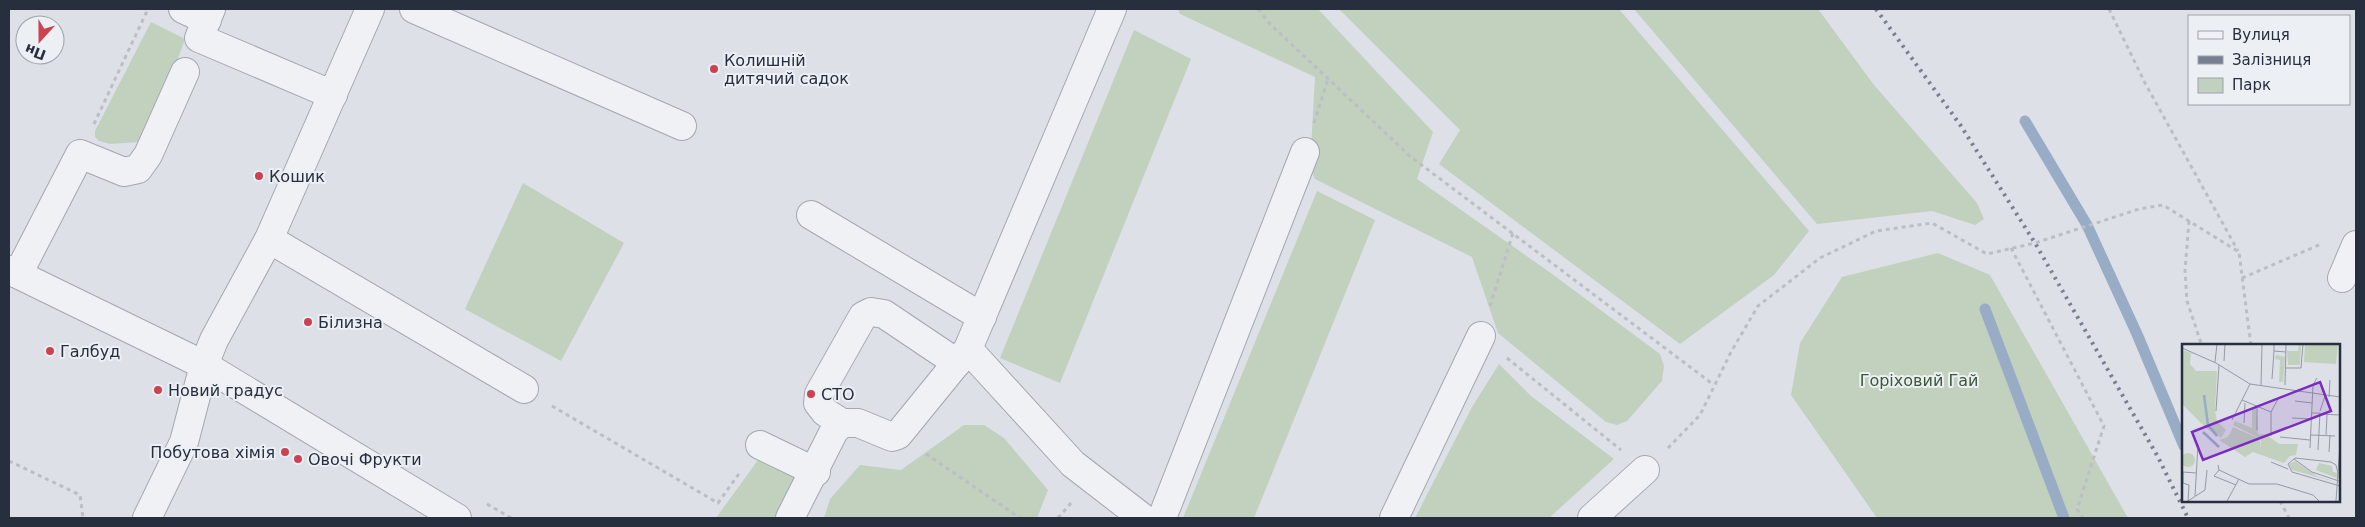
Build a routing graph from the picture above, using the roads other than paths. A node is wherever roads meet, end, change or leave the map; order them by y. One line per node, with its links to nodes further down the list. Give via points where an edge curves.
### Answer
1 (370, 9): 6 (street)
2 (414, 9): 7 (street)
3 (1112, 9): 14 (street)
4 (200, 12): 6 (street, via 198,38)
5 (185, 72): 12 (street, via 148,155 138,169 124,172 80,154)
6 (333, 95): 10 (street)
7 (682, 126)
8 (1305, 152): 27 (street)
9 (811, 215): 14 (street)
10 (269, 239): 17 (street, via 214,340); 18 (street)
11 (2356, 245): 13 (street)
12 (13, 272): 17 (street)
13 (2342, 278)
14 (982, 317): 16 (street)
15 (1481, 336): 28 (street)
16 (962, 356): 19 (street, via 898,435 892,438 858,423); 19 (street, via 884,314 871,312 863,316 819,394 818,404); 26 (street, via 1073,464)
17 (204, 365): 23 (street, via 184,442); 24 (street)
18 (524, 389)
19 (842, 423): 22 (street, via 834,431)
20 (760, 445): 22 (street)
21 (1645, 470): 29 (street)
22 (816, 472): 25 (street)
23 (147, 518)
24 (456, 518)
25 (790, 518)
26 (1143, 518)
27 (1162, 518)
28 (1394, 518)
29 (1592, 518)

